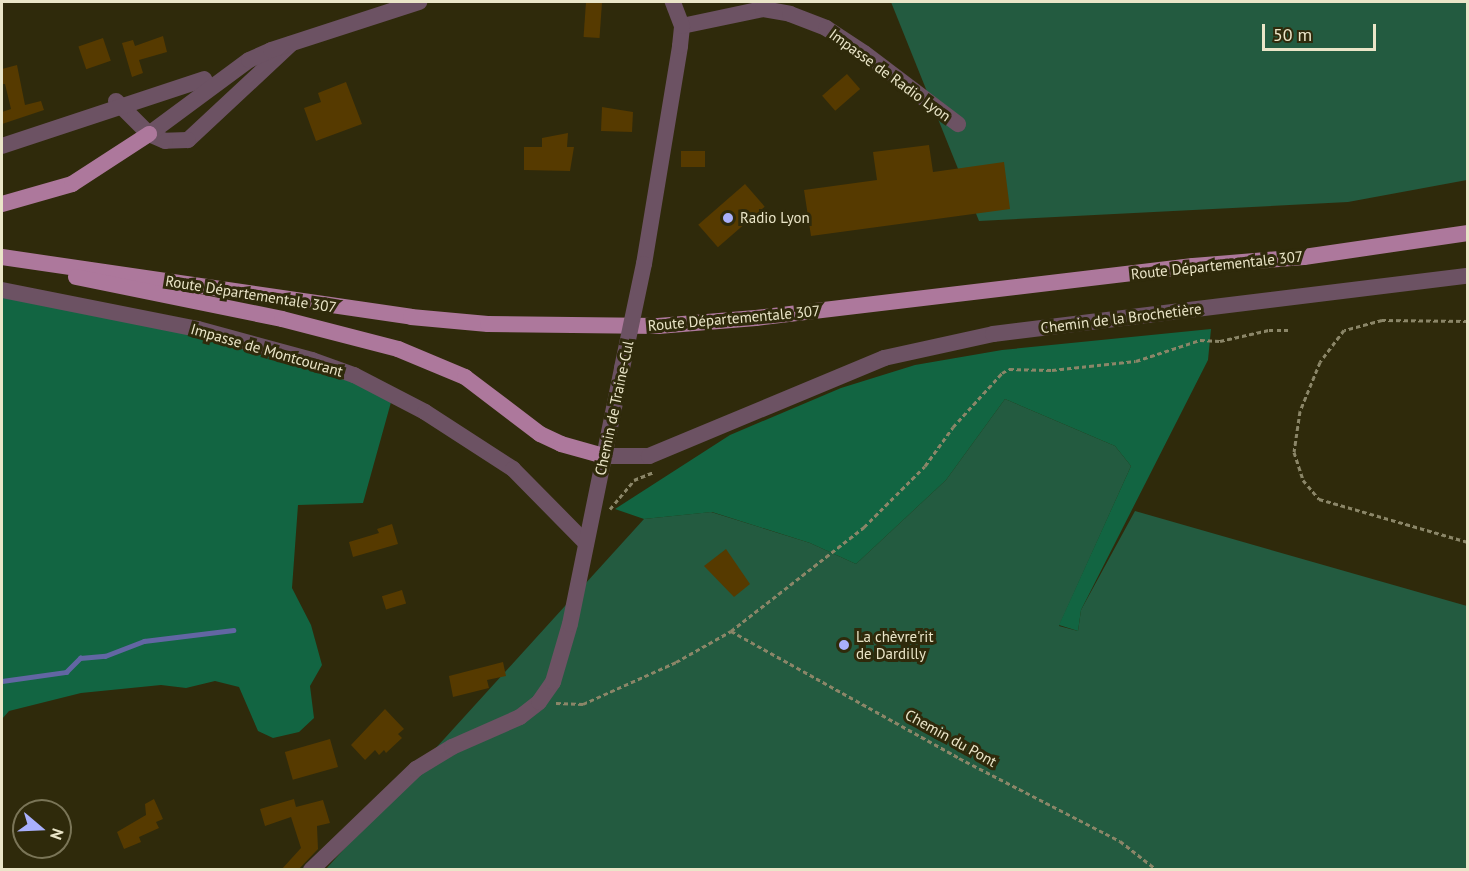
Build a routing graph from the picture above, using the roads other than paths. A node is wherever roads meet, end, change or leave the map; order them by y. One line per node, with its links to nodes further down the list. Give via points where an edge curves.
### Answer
1 (418, 2): 4 (street)
2 (673, 2): 3 (street, Chemin de Traine-Cul)
3 (682, 26): 7 (street, Impasse de Radio Lyon, via 763,9 790,14 826,28); 15 (street, Chemin de Traine-Cul, bridge, via 644,264)
4 (291, 44): 8 (street, via 241,65); 8 (street, via 188,140 165,141)
5 (204, 79): 6 (street)
6 (119, 104): 8 (street); 9 (street)
7 (958, 124)
8 (149, 134): 10 (main road, via 72,184)
9 (2, 146)
10 (2, 204)
11 (1467, 233): 12 (main road, Route Départementale 307, via 1304,257 658,326 488,324 411,317)
12 (2, 259): 15 (main road, via 282,319 398,349 465,377 540,434)
13 (1467, 276): 15 (street, Chemin de la Brochetière, via 993,334 884,358 649,456)
14 (2, 290): 16 (street, Impasse de Montcourant, via 198,328 354,375 433,416 513,469)
15 (604, 456): 16 (street, Chemin de Traine-Cul)
16 (586, 543): 17 (street, Chemin de Traine-Cul, via 560,661 547,700 416,769)
17 (311, 870)

